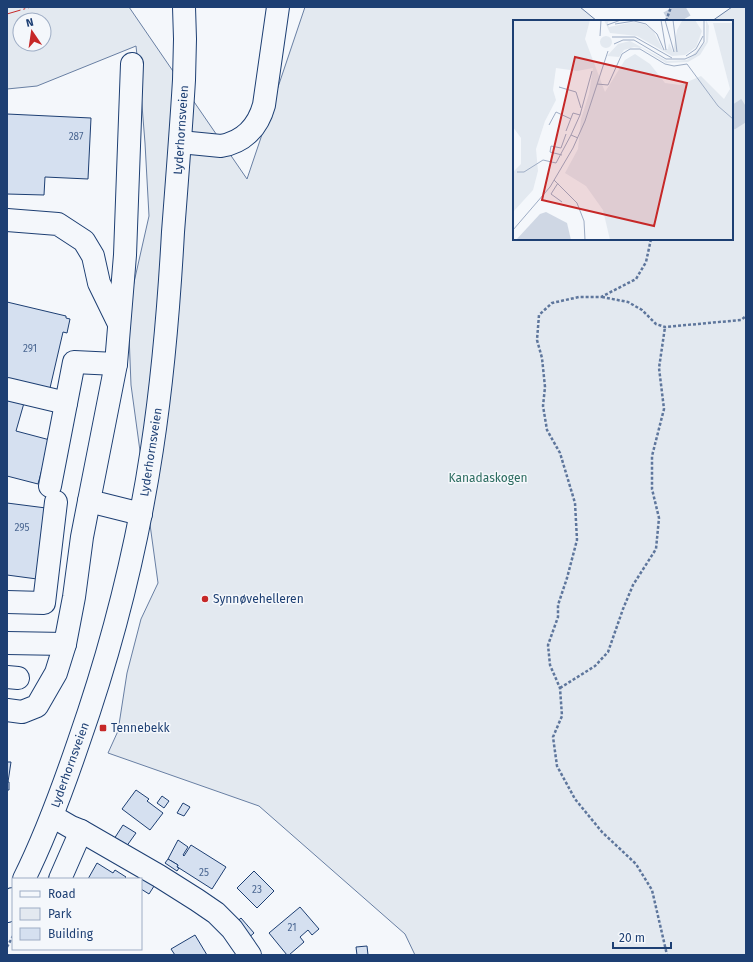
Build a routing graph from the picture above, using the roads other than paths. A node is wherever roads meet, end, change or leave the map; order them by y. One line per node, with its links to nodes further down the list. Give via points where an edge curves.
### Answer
1 (184, 7): 4 (main road, Lyderhornsveien, via 184,80)
2 (278, 7): 4 (main road, via 264,105 252,129 247,135 228,145)
3 (132, 64): 6 (main road, via 125,255)
4 (180, 142): 11 (main road, Lyderhornsveien, via 162,378)
5 (7, 220): 6 (main road, via 58,224 84,241 93,256 99,283)
6 (119, 325): 7 (main road)
7 (116, 364): 9 (main road, via 74,362); 10 (main road)
8 (7, 389): 9 (main road)
9 (66, 403): 12 (main road, via 53,494 44,603)
10 (89, 501): 11 (main road); 14 (main road)
11 (141, 514): 16 (main road, Lyderhornsveien, via 125,585 89,711)
12 (7, 602)
13 (7, 643): 14 (main road)
14 (65, 644): 15 (main road, via 56,673 37,706 22,712)
15 (7, 710)
16 (52, 816): 17 (main road); 18 (main road, Lyderhornsveien)
17 (81, 831): 19 (main road); 22 (main road, via 159,876 216,913 232,929)
18 (25, 878)
19 (60, 878)
20 (12, 902): 21 (main road)
21 (7, 911)
22 (250, 955)

